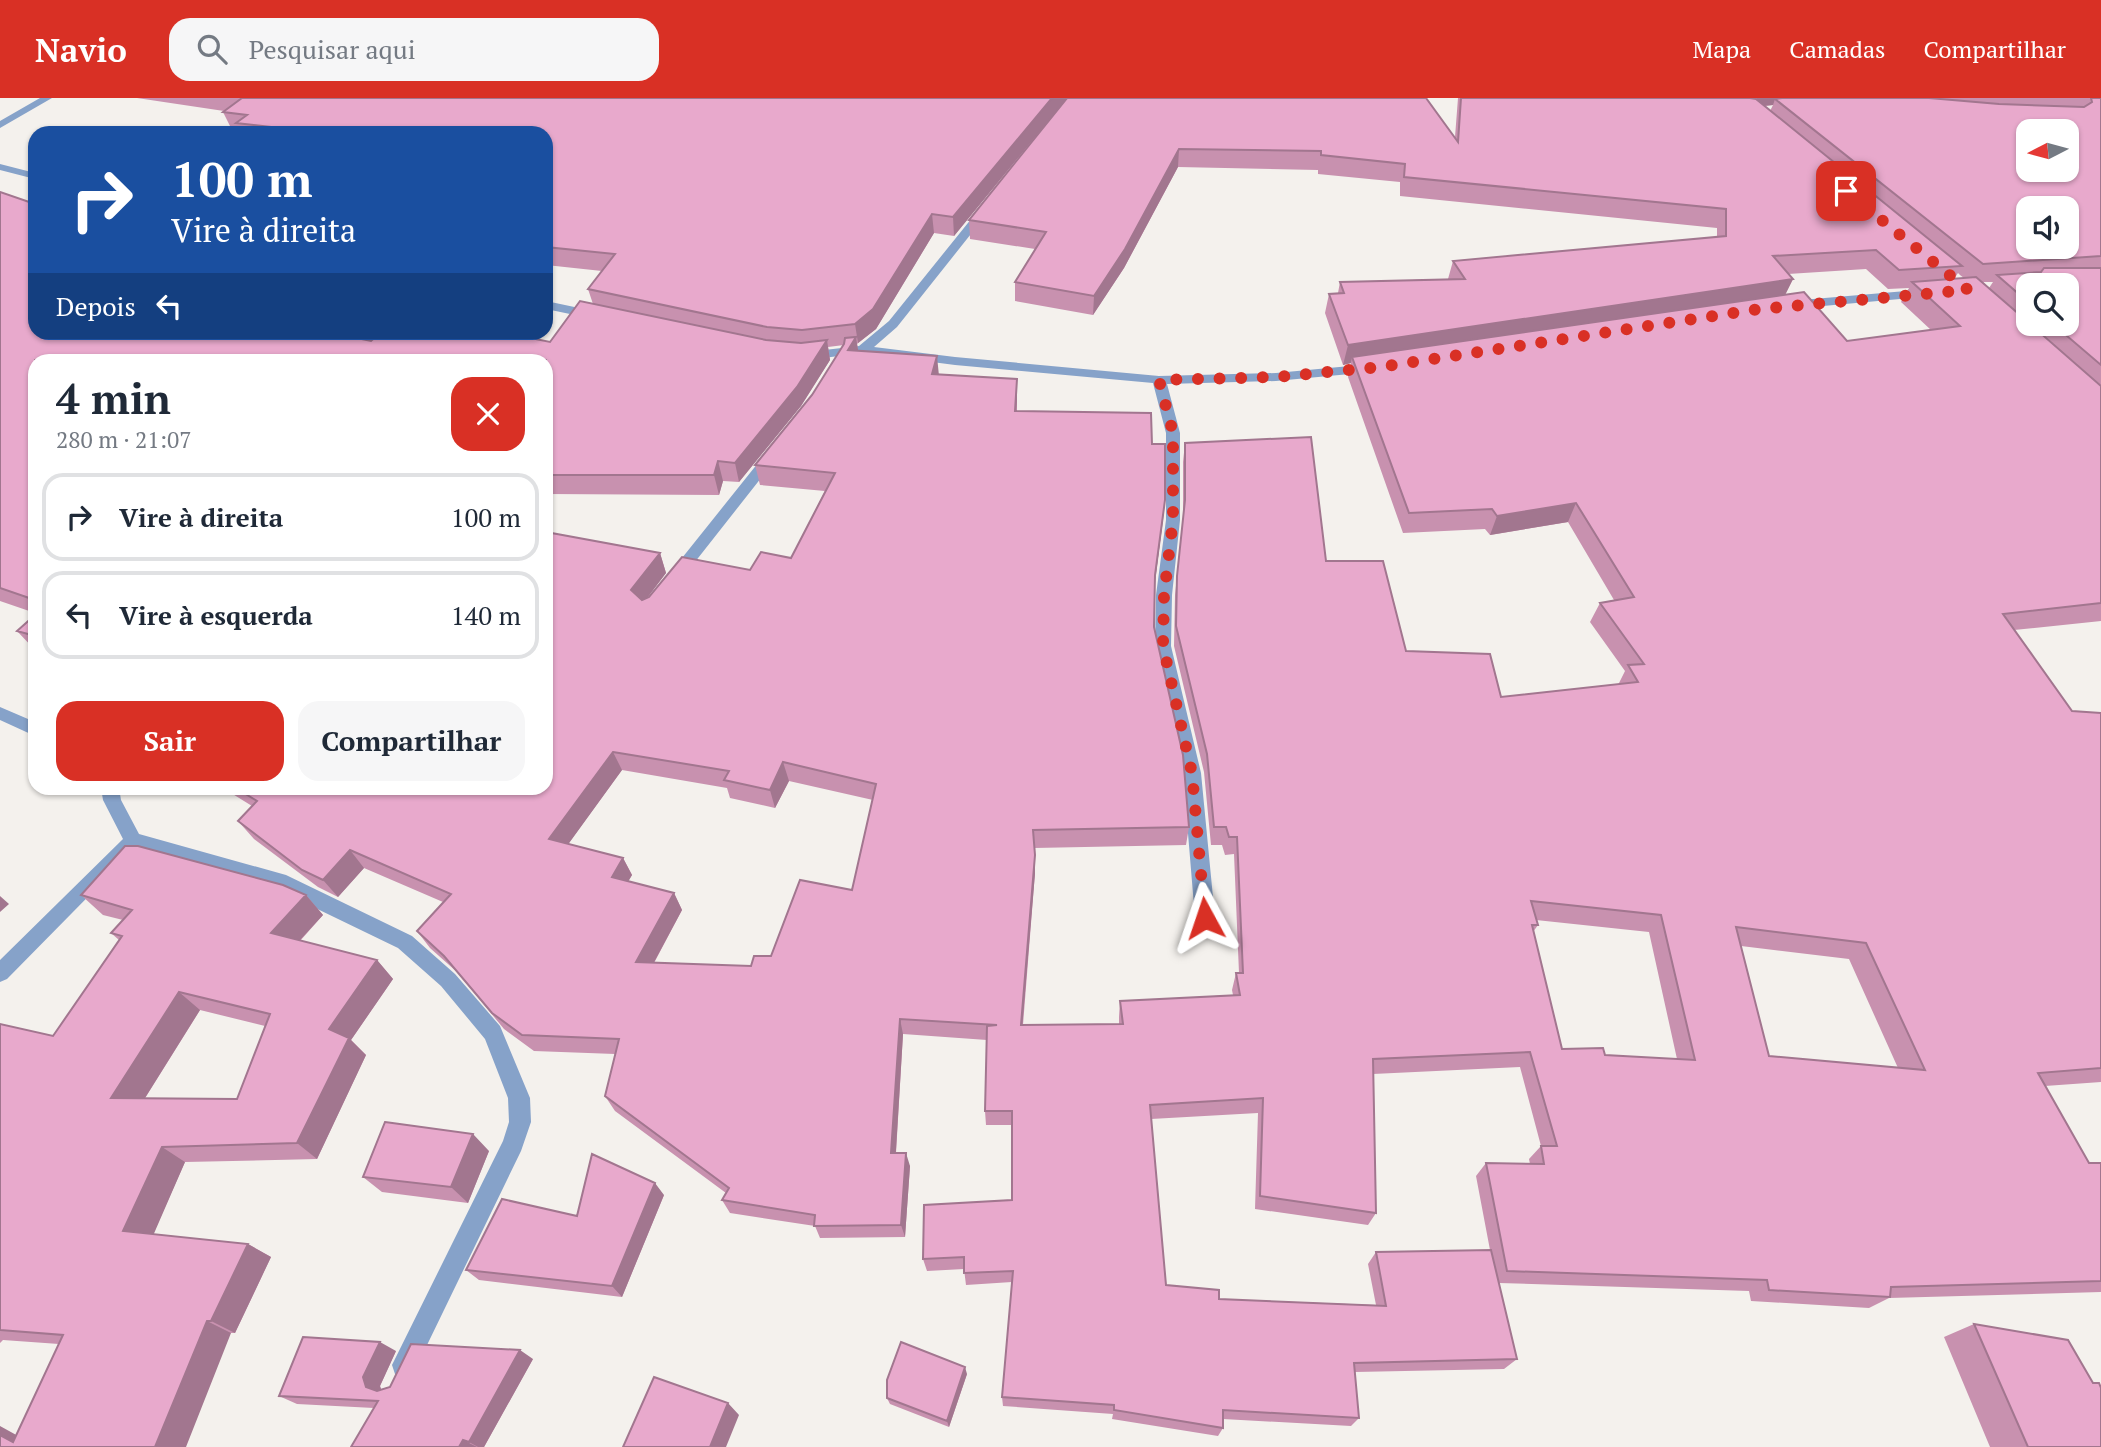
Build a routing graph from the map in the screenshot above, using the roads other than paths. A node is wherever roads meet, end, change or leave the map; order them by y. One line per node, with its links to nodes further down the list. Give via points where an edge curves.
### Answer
1 (47, 98): 2 (street)
2 (0, 125)
3 (3, 169): 4 (street)
4 (28, 174)
5 (996, 195): 10 (street, via 893,324)
6 (1942, 292): 8 (street)
7 (553, 306): 9 (street)
8 (1774, 307)
9 (612, 319)
10 (863, 349): 11 (street); 15 (street)
11 (838, 353): 12 (street); 14 (street)
12 (794, 355)
13 (1380, 367): 15 (street, via 1276,377)
14 (835, 369)
15 (1159, 380): 22 (street, via 1173,433 1173,520 1163,646 1192,773)
16 (783, 441): 17 (street)
17 (665, 589)
18 (0, 713): 19 (street)
19 (28, 726)
20 (111, 795): 21 (street)
21 (132, 840): 23 (street); 24 (street, via 279,881 405,942 448,981 493,1033 519,1098 520,1122)
22 (1205, 918)
23 (0, 973)
24 (394, 1385)

